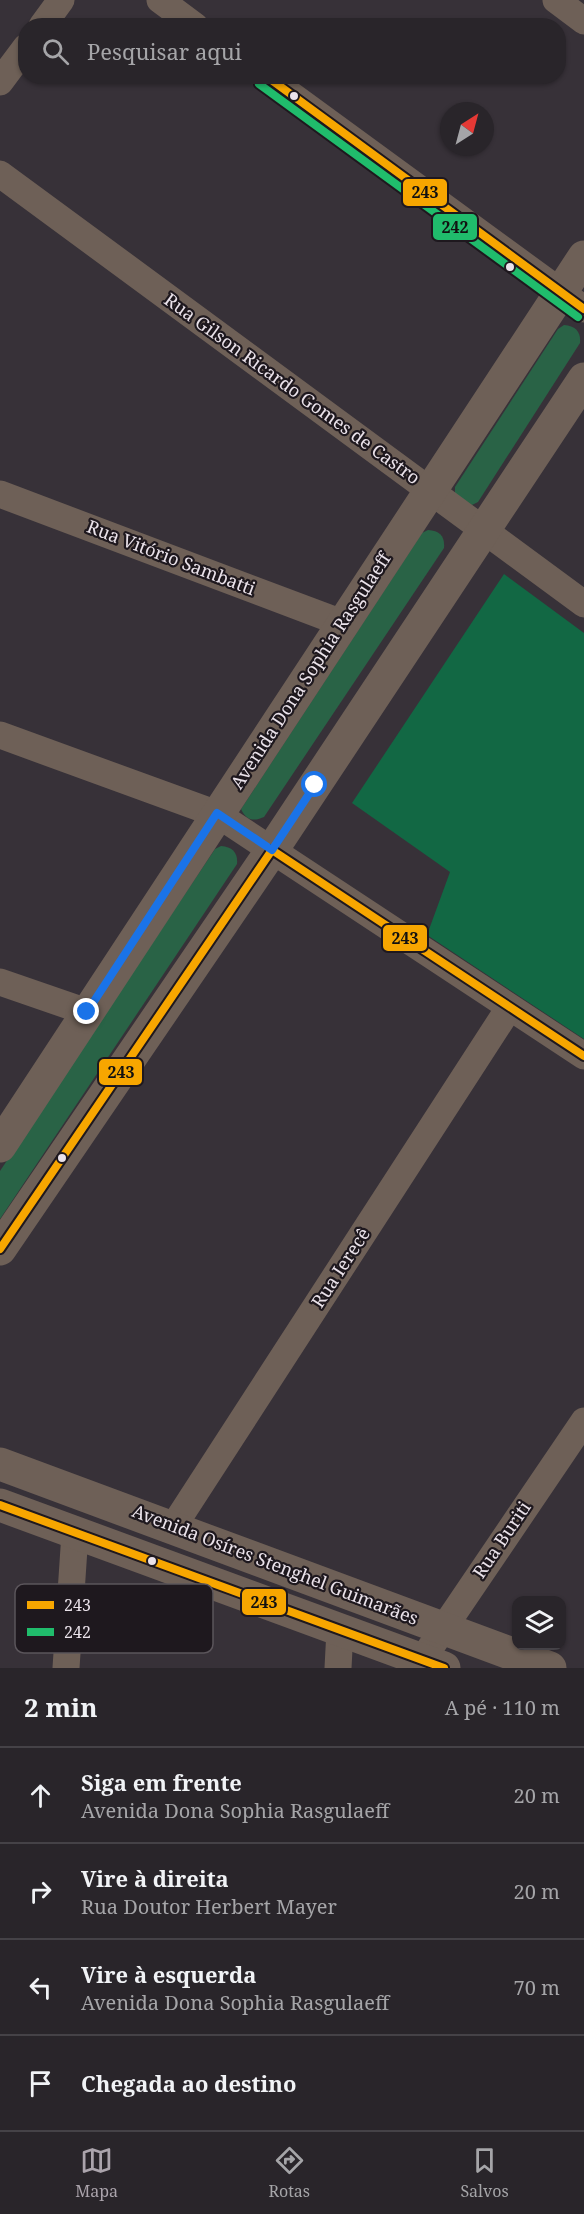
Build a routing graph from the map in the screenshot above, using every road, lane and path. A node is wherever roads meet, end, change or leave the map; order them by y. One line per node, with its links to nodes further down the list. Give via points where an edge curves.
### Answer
1 (61, 0): 4 (street)
2 (160, 0): 5 (street)
3 (556, 0): 6 (street)
4 (48, 18)
5 (184, 18)
6 (584, 21)
7 (18, 58): 8 (street)
8 (0, 82)
9 (276, 84): 12 (street)
10 (0, 174): 14 (street, Rua Gilson Ricardo Gomes de Castro)
11 (584, 257): 12 (street, Avenida Dona Sophia Rasgulaeff)
12 (572, 300): 14 (street, Avenida Dona Sophia Rasgulaeff)
13 (584, 379): 16 (street)
14 (429, 490): 16 (street, Rua Gilson Ricardo Gomes de Castro); 18 (street, Avenida Dona Sophia Rasgulaeff)
15 (0, 494): 18 (street, Rua Vitório Sambatti)
16 (484, 530): 17 (street, Rua Gilson Ricardo Gomes de Castro); 21 (street)
17 (584, 604)
18 (342, 623): 20 (street, Avenida Dona Sophia Rasgulaeff)
19 (0, 735): 20 (street)
20 (217, 813): 21 (street); 24 (street, Avenida Dona Sophia Rasgulaeff)
21 (272, 850): 23 (street); 27 (street)
22 (0, 982): 24 (street)
23 (509, 1008): 25 (street); 31 (street, Rua Ierecê)
24 (87, 1012): 26 (street, Avenida Dona Sophia Rasgulaeff)
25 (584, 1056)
26 (0, 1146)
27 (0, 1249)
28 (584, 1421): 34 (street, Rua Buriti)
29 (0, 1464): 31 (street, Avenida Osíres Stenghel Guimarães)
30 (0, 1505): 32 (street, Avenida Osíres Stenghel Guimarães)
31 (173, 1527): 34 (street, Avenida Osíres Stenghel Guimarães)
32 (75, 1533): 33 (street); 35 (street, Avenida Osíres Stenghel Guimarães)
33 (72, 1584)
34 (442, 1628): 37 (street, Rua Buriti); 40 (street, Avenida Osíres Stenghel Guimarães)
35 (340, 1630): 37 (street, Avenida Osíres Stenghel Guimarães); 39 (street)
36 (67, 1653): 38 (street)
37 (433, 1664)
38 (66, 1668)
39 (338, 1668)
40 (550, 1668)

